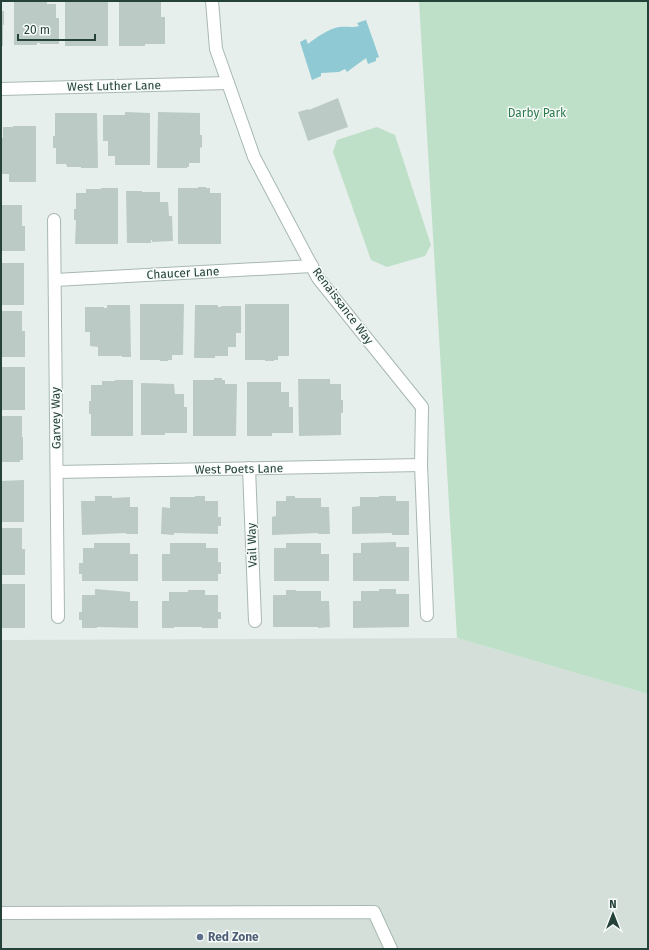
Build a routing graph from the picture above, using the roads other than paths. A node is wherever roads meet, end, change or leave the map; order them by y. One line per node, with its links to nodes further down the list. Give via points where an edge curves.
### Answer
1 (212, 1): 2 (street, Renaissance Way, via 216,49)
2 (228, 83): 3 (street, West Luther Lane); 5 (street, Renaissance Way, via 254,157)
3 (1, 89)
4 (54, 220): 6 (street, Garvey Way)
5 (312, 266): 6 (street, Chaucer Lane); 7 (street, Renaissance Way, via 318,278 422,408)
6 (55, 280): 9 (street, Garvey Way)
7 (421, 466): 8 (street, West Poets Lane); 10 (street, Renaissance Way)
8 (249, 468): 9 (street, West Poets Lane); 12 (street, Vail Way)
9 (57, 472): 11 (street, Garvey Way)
10 (427, 616)
11 (58, 617)
12 (255, 621)
13 (1, 913): 14 (street, via 374,912)
14 (391, 949)

